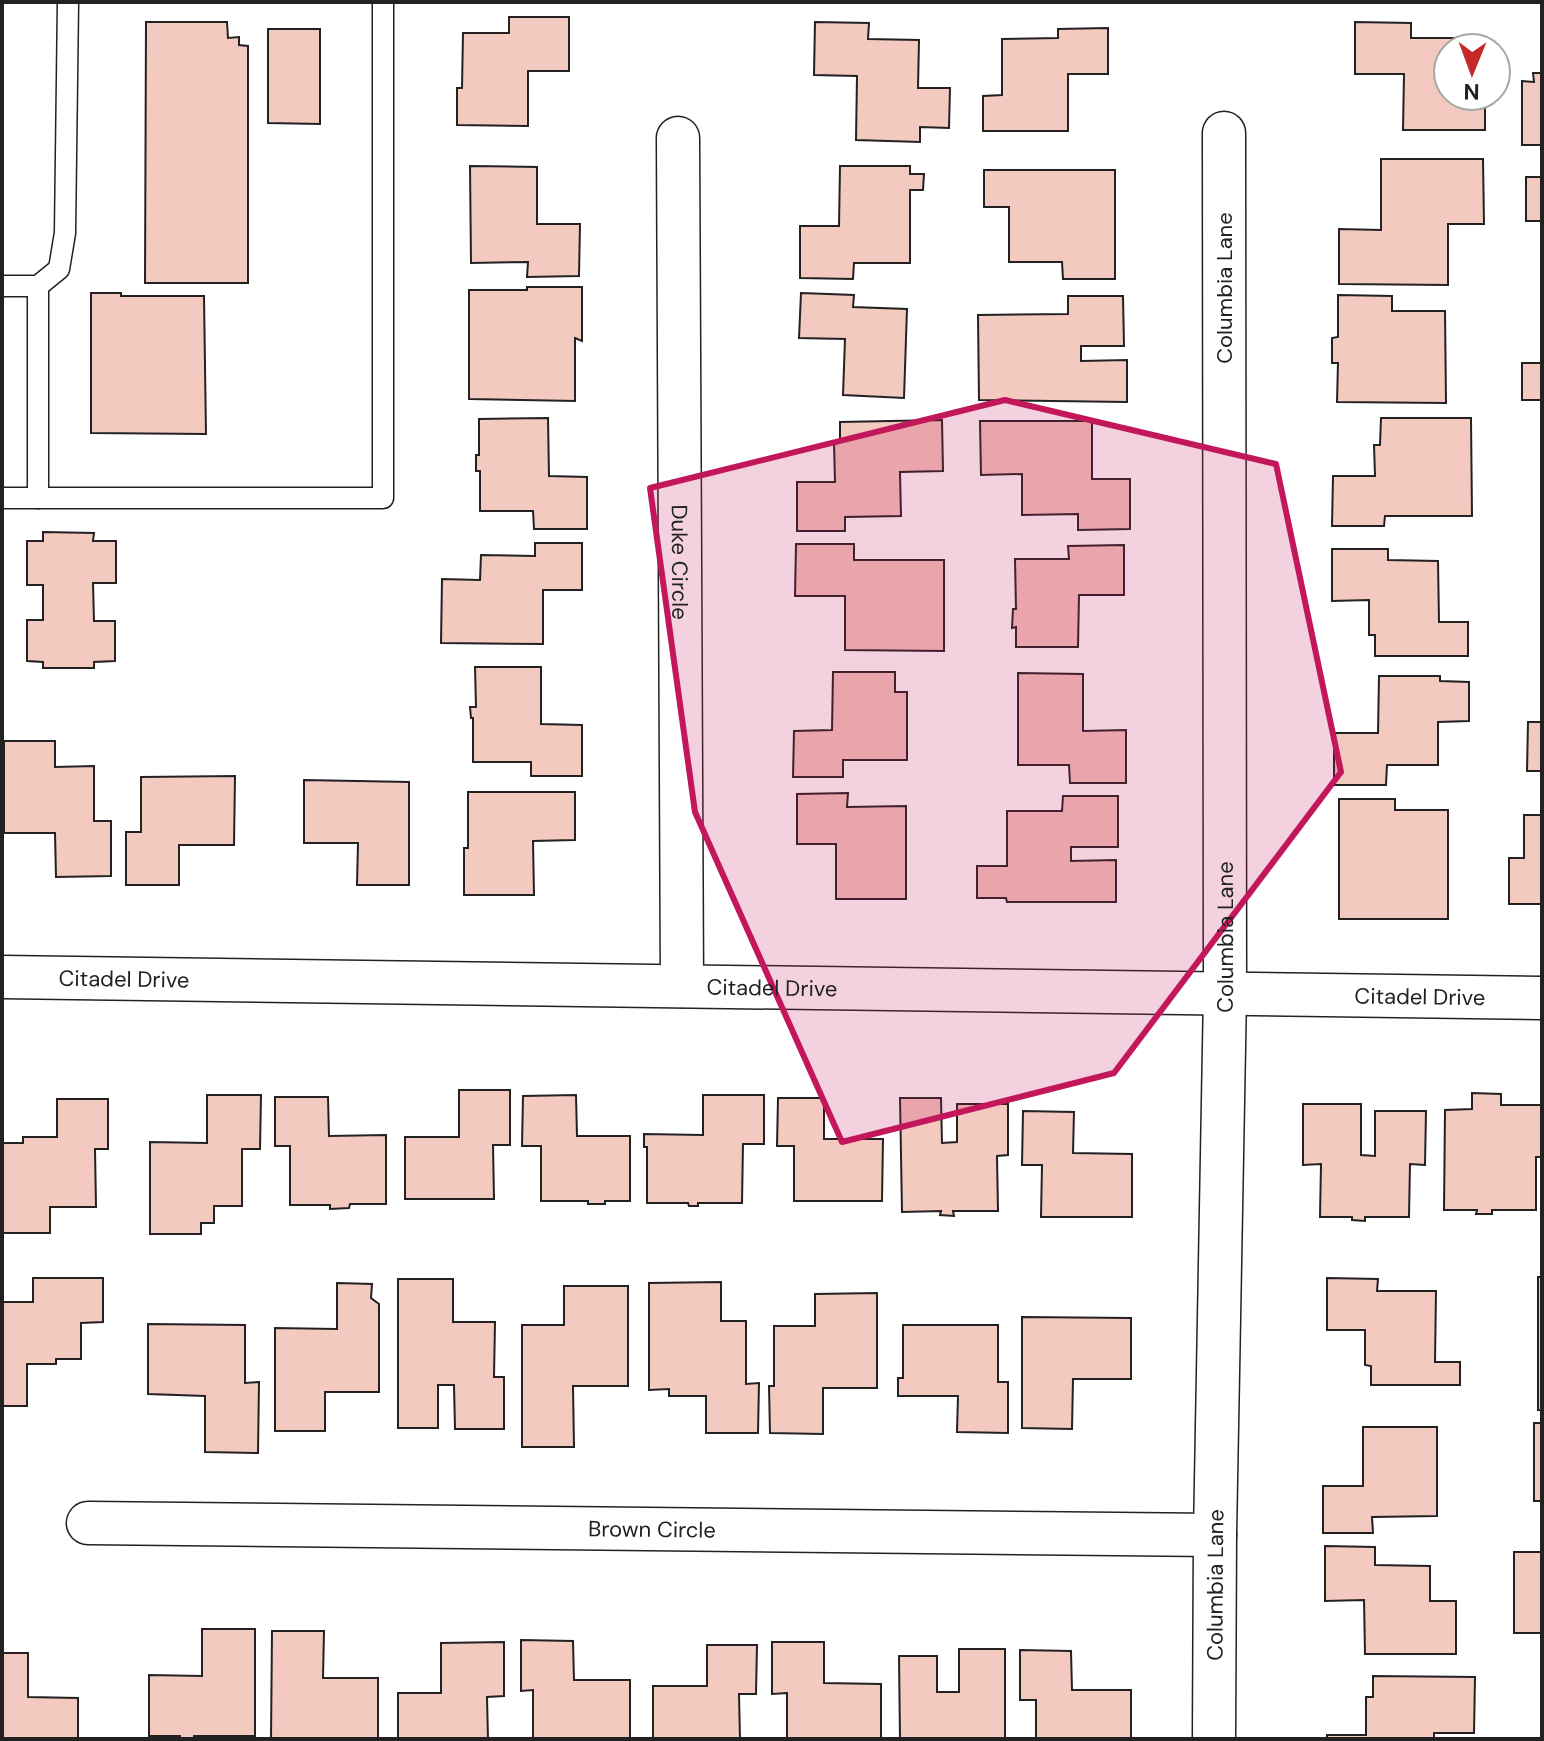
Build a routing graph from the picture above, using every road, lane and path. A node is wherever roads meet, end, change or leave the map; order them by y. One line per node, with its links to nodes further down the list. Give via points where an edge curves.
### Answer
1 (68, 2): 6 (lane, via 65,233 59,269)
2 (383, 2): 8 (lane, via 383,498)
3 (1224, 133): 11 (street, Columbia Lane)
4 (678, 138): 10 (street, Duke Circle)
5 (2, 286): 6 (lane)
6 (38, 286): 8 (lane)
7 (2, 498): 8 (lane)
8 (38, 498)
9 (2, 977): 10 (street, Citadel Drive)
10 (682, 986): 11 (street, Citadel Drive)
11 (1225, 993): 12 (street, Citadel Drive); 14 (street, Columbia Lane)
12 (1542, 998)
13 (88, 1523): 14 (street, Brown Circle)
14 (1215, 1535): 15 (street, Columbia Lane)
15 (1214, 1739)

